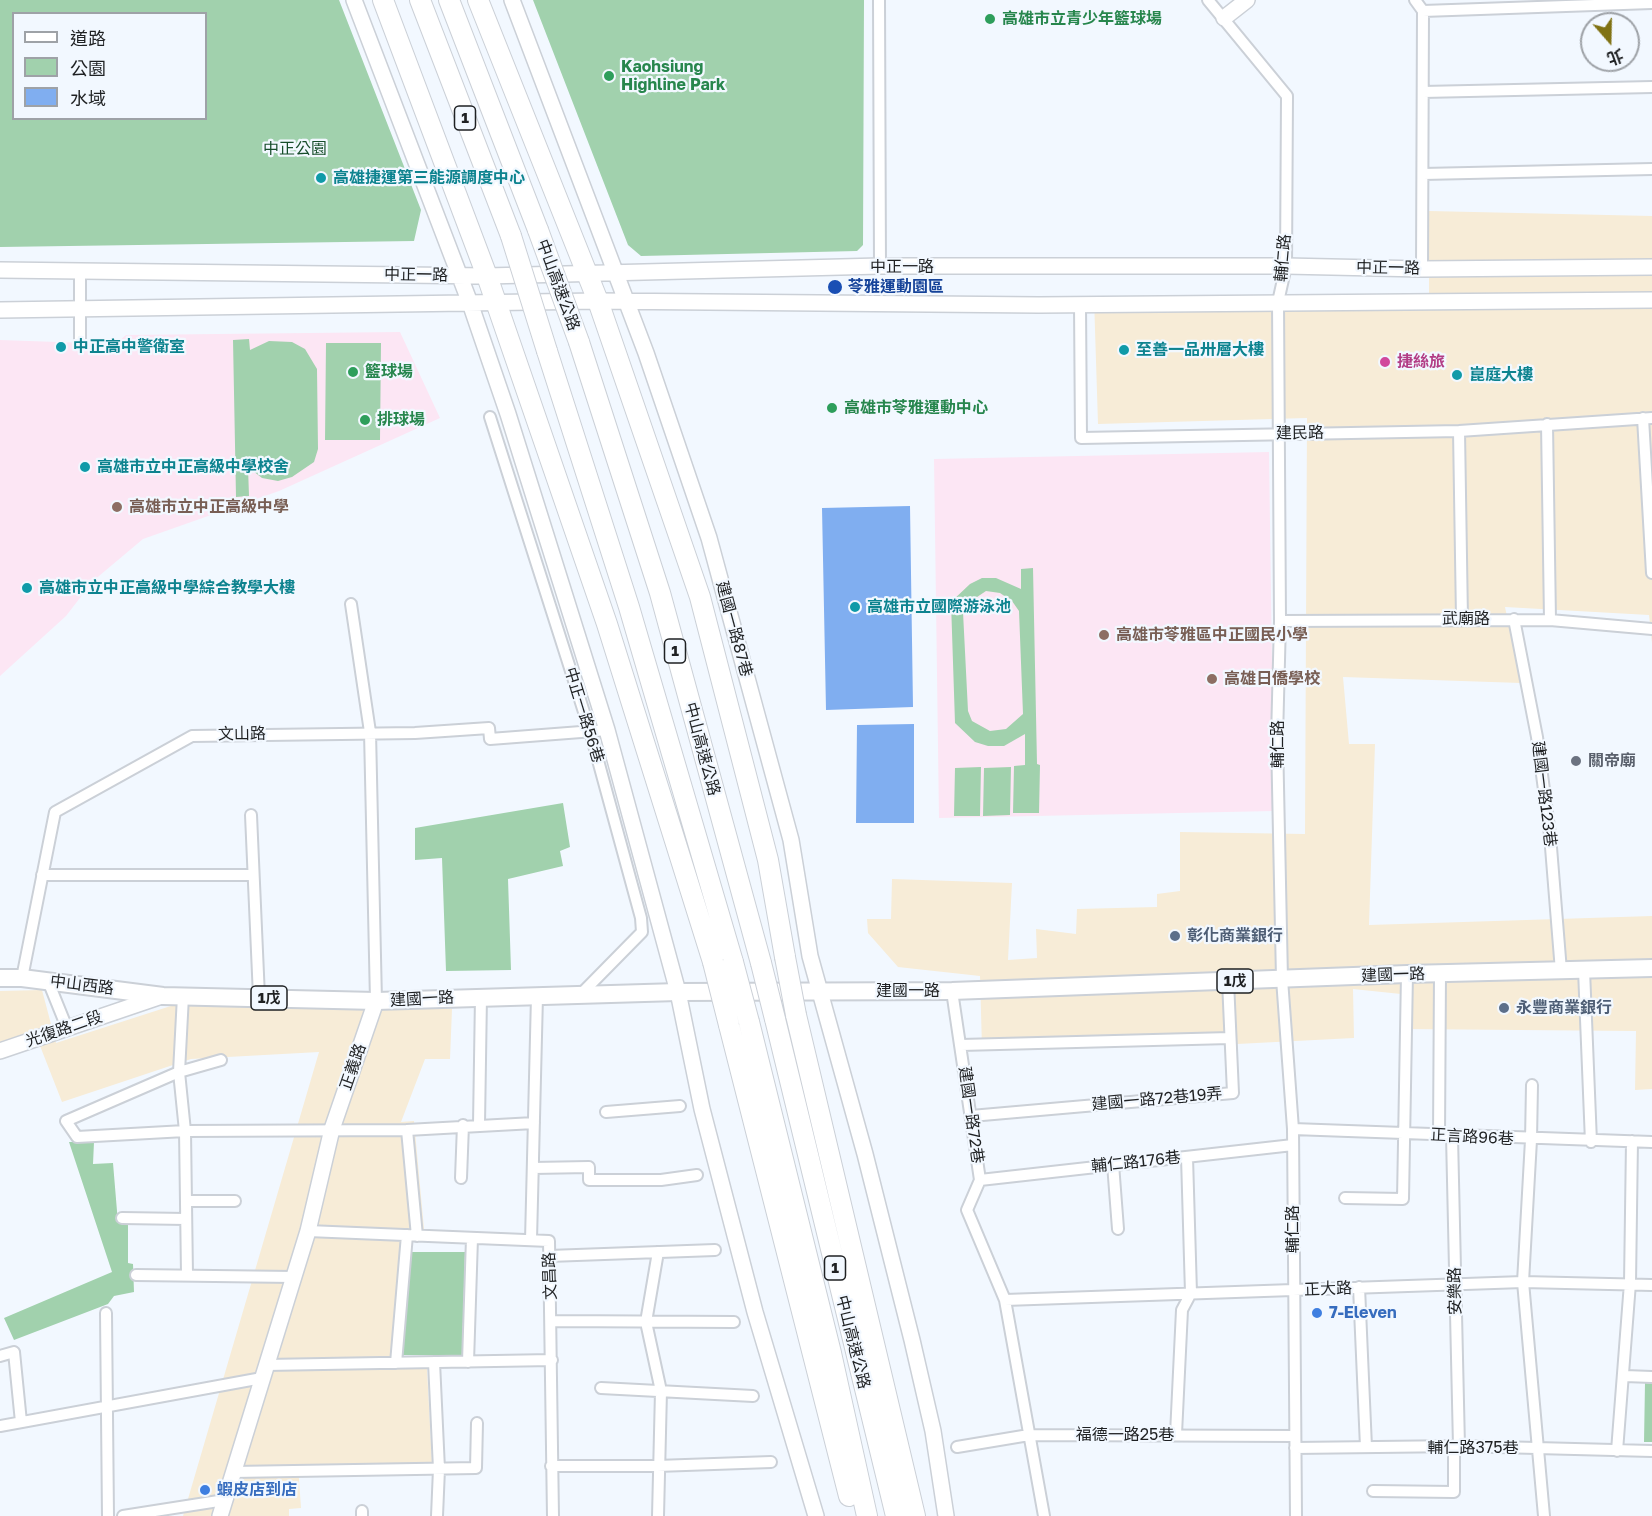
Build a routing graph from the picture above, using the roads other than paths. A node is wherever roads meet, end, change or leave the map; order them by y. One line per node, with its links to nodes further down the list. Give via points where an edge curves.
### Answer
1 (354, 0): 25 (street)
2 (383, 0): 27 (highway)
3 (420, 0): 77 (highway, 中山高速公路 / 1, bridge, via 510,236 629,607 734,962)
4 (449, 0): 178 (highway, 中山高速公路 / 1, bridge, via 579,342 660,593 761,963)
5 (478, 0): 26 (highway)
6 (512, 0): 24 (street, 建國一路87巷)
7 (879, 0): 18 (street)
8 (1209, 0): 13 (street, 輔仁路)
9 (1247, 0): 13 (street)
10 (1415, 0): 12 (street)
11 (1652, 3): 12 (street)
12 (1424, 11): 15 (street)
13 (1224, 18): 19 (street, 輔仁路, via 1287,96)
14 (1652, 87): 15 (street)
15 (1423, 92): 17 (street)
16 (1652, 169): 17 (street)
17 (1423, 174): 21 (street)
18 (880, 266): 19 (street, 中正一路); 24 (street, 中正一路)
19 (1286, 266): 21 (street, 中正一路); 32 (street, 輔仁路)
20 (1652, 267): 21 (street, 中正一路)
21 (1422, 269)
22 (0, 270): 23 (street, 中正一路)
23 (80, 271): 25 (street, 中正一路); 35 (street)
24 (617, 274): 26 (street, 中正一路); 30 (street, 建國一路87巷)
25 (460, 275): 27 (street, 中正一路); 33 (street)
26 (588, 275): 27 (street, 中正一路); 29 (highway)
27 (487, 276): 31 (highway)
28 (1652, 300): 32 (street, 中正一路)
29 (598, 301): 30 (street, 中正一路); 31 (street, 中正一路); 179 (highway, bridge, via 700,597 768,860 796,1015)
30 (626, 301): 34 (street, 中正一路); 69 (street, 建國一路87巷, via 709,537 791,840)
31 (496, 302): 33 (street, 中正一路); 77 (highway, bridge, via 607,624 713,962)
32 (1278, 302): 34 (street, 中正一路); 42 (street, 輔仁路)
33 (470, 303): 35 (street, 中正一路); 51 (street)
34 (1080, 305): 42 (street, 建民路, via 1081,438)
35 (80, 309): 36 (street, 中正一路); 37 (street)
36 (0, 310)
37 (80, 344)
38 (490, 417): 53 (street, 中正一路56巷)
39 (1647, 418): 40 (street, 建民路); 43 (street)
40 (1547, 424): 41 (street, 建民路); 48 (street)
41 (1459, 431): 42 (street, 建民路); 46 (street)
42 (1279, 433): 49 (street, 輔仁路)
43 (1649, 487): 44 (street)
44 (1652, 573)
45 (351, 604): 52 (street, 正義路)
46 (1462, 619): 47 (street, 武廟路); 49 (street, 武廟路)
47 (1514, 619): 48 (street, 武廟路); 59 (street, 建國一路123巷, via 1538,737)
48 (1550, 620): 50 (street, 武廟路)
49 (1280, 621): 64 (street, 輔仁路, via 1277,738)
50 (1652, 629)
51 (607, 730): 53 (street, 文山路); 68 (street)
52 (370, 732): 53 (street, 文山路, via 489,728 490,739); 55 (street, 文山路, via 192,736 55,812); 76 (street, 正義路)
53 (590, 732): 70 (street, 中正一路56巷, via 642,932)
54 (251, 815): 56 (street)
55 (42, 875): 56 (street); 63 (street, 文山路)
56 (253, 875): 75 (street)
57 (1652, 968): 58 (main road, 建國一路 / 1戊)
58 (1584, 970): 59 (main road, 建國一路 / 1戊); 100 (street)
59 (1562, 971): 61 (main road, 建國一路 / 1戊)
60 (1407, 974): 61 (main road, 建國一路 / 1戊); 64 (main road, 建國一路 / 1戊); 95 (street)
61 (1440, 974): 96 (street)
62 (0, 978): 63 (main road, 中山西路 / 1戊)
63 (22, 978): 65 (main road, 中山西路 / 1戊)
64 (1282, 979): 66 (main road, 建國一路 / 1戊); 91 (street, 輔仁路)
65 (48, 981): 71 (main road, 中山西路 / 1戊); 78 (street)
66 (1227, 981): 67 (main road, 建國一路 / 1戊); 79 (street, 建國一路72巷19弄)
67 (952, 991): 69 (main road, 建國一路 / 1戊); 80 (street, 建國一路72巷)
68 (678, 992): 69 (main road, 建國一路 / 1戊); 70 (main road, 建國一路 / 1戊); 175 (street, via 705,1120 784,1417)
69 (818, 992): 180 (street, 建國一路87巷, via 865,1154 912,1340 933,1431)
70 (581, 994): 74 (main road, 建國一路 / 1戊)
71 (163, 996): 72 (main road, 建國一路 / 1戊); 78 (street, 光復路二段)
72 (183, 996): 75 (main road, 建國一路 / 1戊); 83 (street)
73 (481, 996): 74 (main road, 建國一路 / 1戊); 76 (main road, 建國一路 / 1戊); 89 (street)
74 (537, 996): 88 (street)
75 (259, 997): 76 (main road, 建國一路 / 1戊)
76 (376, 1001): 92 (street, 正義路)
77 (739, 1023): 176 (highway); 177 (highway, 中山高速公路 / 1, via 831,1353)
78 (66, 1028): 81 (street, 光復路二段)
79 (1230, 1038): 80 (street); 87 (street, 建國一路72巷19弄, via 1233,1093)
80 (961, 1045): 87 (street, 建國一路72巷)
81 (0, 1051)
82 (221, 1060): 83 (street)
83 (179, 1072): 94 (street); 94 (street, via 66,1121 77,1137)
84 (1532, 1084): 98 (street)
85 (680, 1106): 86 (street)
86 (606, 1112)
87 (971, 1116): 108 (street, 建國一路72巷)
88 (534, 1123): 89 (street); 105 (street)
89 (479, 1124): 90 (street)
90 (463, 1125): 93 (street); 107 (street)
91 (1293, 1128): 95 (street, 正言路96巷); 102 (street, 輔仁路)
92 (332, 1129): 93 (street); 94 (street); 115 (street, 正義路)
93 (407, 1130): 116 (street)
94 (185, 1131): 110 (street)
95 (1404, 1134): 96 (street, 正言路96巷); 109 (street, via 1403,1199)
96 (1439, 1136): 97 (street, 正言路96巷)
97 (1452, 1136): 98 (street, 正言路96巷); 129 (street, 安樂路)
98 (1532, 1140): 100 (street, 正言路96巷); 125 (street)
99 (1632, 1141): 100 (street, 正言路96巷); 101 (street, 正言路96巷); 126 (street)
100 (1591, 1142)
101 (1652, 1142)
102 (1293, 1145): 103 (street, 輔仁路176巷); 130 (street, 輔仁路)
103 (1187, 1157): 104 (street, 輔仁路176巷); 131 (street)
104 (1113, 1164): 108 (street, 輔仁路176巷); 114 (street)
105 (533, 1168): 106 (street, via 589,1167 589,1180 661,1180); 118 (street)
106 (697, 1175)
107 (461, 1178)
108 (980, 1180): 132 (street, 建國一路72巷, via 967,1210)
109 (1345, 1198)
110 (186, 1201): 111 (street); 113 (street)
111 (235, 1201)
112 (122, 1218): 113 (street)
113 (186, 1219): 123 (street)
114 (1118, 1229)
115 (308, 1231): 116 (street, 文昌路); 124 (street, 正義路)
116 (412, 1236): 117 (street, 文昌路); 141 (street)
117 (472, 1238): 118 (street, 文昌路); 140 (street)
118 (531, 1240): 121 (street, 文昌路, via 549,1241)
119 (715, 1250): 120 (street)
120 (658, 1252): 121 (street); 135 (street)
121 (549, 1256): 134 (street, 文昌路)
122 (136, 1275): 123 (street)
123 (187, 1275): 124 (street)
124 (293, 1277): 142 (street, 正義路)
125 (1522, 1282): 126 (street, 正大路); 129 (street, 正大路); 159 (street)
126 (1630, 1283): 127 (street, 正大路); 143 (street)
127 (1652, 1285)
128 (1359, 1287): 129 (street, 正大路); 130 (street, 正大路); 156 (street)
129 (1454, 1287): 157 (street, 安樂路)
130 (1292, 1290): 131 (street, 正大路); 154 (street, 輔仁路)
131 (1191, 1293): 132 (street, 正大路); 152 (street, via 1182,1310)
132 (1005, 1300): 153 (street, 建國一路72巷)
133 (106, 1313): 148 (street)
134 (551, 1321): 135 (street); 138 (street, 文昌路)
135 (646, 1322): 136 (street); 146 (street)
136 (734, 1322)
137 (0, 1356): 149 (street, via 14,1352)
138 (552, 1360): 140 (street); 163 (street, 文昌路)
139 (434, 1362): 140 (street); 141 (street); 165 (street)
140 (468, 1362)
141 (396, 1363): 142 (street)
142 (264, 1372): 148 (street); 166 (street, 正義路)
143 (1624, 1376): 144 (street); 160 (street)
144 (1652, 1377)
145 (601, 1388): 146 (street)
146 (661, 1391): 147 (street); 164 (street)
147 (753, 1396)
148 (109, 1404): 149 (street); 169 (street)
149 (21, 1422): 151 (street)
150 (477, 1423): 165 (street, via 476,1468)
151 (0, 1426)
152 (1176, 1434): 153 (street, 福德一路25巷); 154 (street, 福德一路25巷)
153 (1029, 1435): 155 (street, 福德一路25巷); 181 (street, 建國一路72巷)
154 (1295, 1436): 158 (street, 輔仁路)
155 (957, 1447)
156 (1366, 1447): 157 (street, 輔仁路375巷); 158 (street, 輔仁路375巷)
157 (1456, 1447): 159 (street, 輔仁路375巷); 167 (street, 安樂路, via 1454,1492)
158 (1295, 1448): 182 (street, 輔仁路)
159 (1540, 1448): 160 (street, 輔仁路375巷); 183 (street)
160 (1617, 1451): 161 (street, 輔仁路375巷)
161 (1652, 1451)
162 (771, 1462): 164 (street)
163 (551, 1466): 164 (street); 173 (street, 文昌路)
164 (657, 1466): 174 (street)
165 (439, 1469): 166 (street); 172 (street)
166 (233, 1472): 168 (street, 正義路)
167 (1374, 1491)
168 (225, 1500): 170 (street); 171 (street, 正義路)
169 (108, 1516)
170 (123, 1516)
171 (220, 1516)
172 (438, 1516)
173 (553, 1516)
174 (658, 1516)
175 (816, 1516)
176 (854, 1516)
177 (867, 1516)
178 (896, 1516)
179 (915, 1516)
180 (946, 1516)
181 (1044, 1516)
182 (1296, 1516)
183 (1544, 1516)

